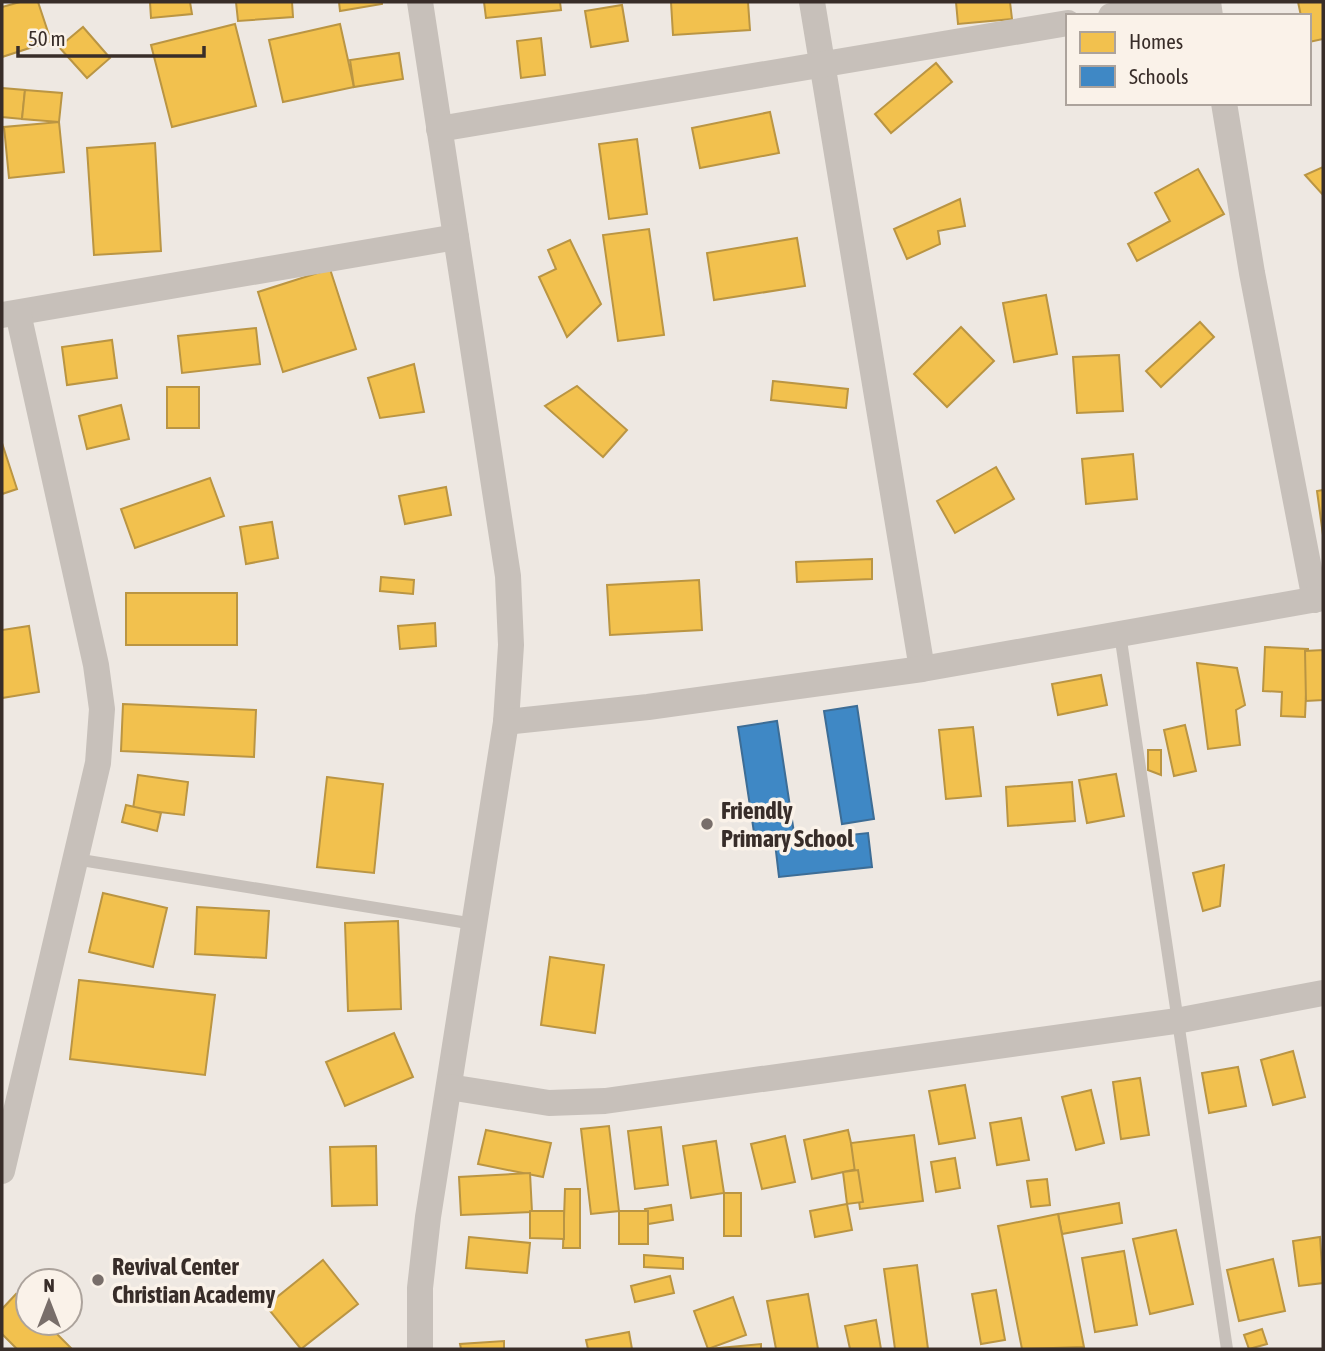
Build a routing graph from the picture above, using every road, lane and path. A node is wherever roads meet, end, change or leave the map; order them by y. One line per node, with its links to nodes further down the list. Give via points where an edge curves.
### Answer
1 (420, 2): 8 (street)
2 (812, 2): 6 (street)
3 (1193, 2): 4 (street)
4 (1123, 14)
5 (1066, 23): 6 (street)
6 (822, 65): 8 (street); 13 (street)
7 (1224, 105): 11 (street, via 1255,287)
8 (439, 129): 9 (street)
9 (456, 237): 10 (street); 14 (street, via 508,576 511,645)
10 (10, 314): 15 (street, via 96,664 102,709 98,763)
11 (1319, 599): 12 (street)
12 (1120, 634): 13 (street); 18 (lane)
13 (922, 670): 14 (street)
14 (506, 722): 16 (street)
15 (75, 859): 16 (lane); 20 (street)
16 (474, 924): 19 (street)
17 (1323, 993): 18 (street)
18 (1176, 1021): 19 (street, via 605,1101 548,1103); 22 (lane)
19 (449, 1087): 21 (street, via 421,1276)
20 (2, 1171)
21 (420, 1349)
22 (1227, 1349)

